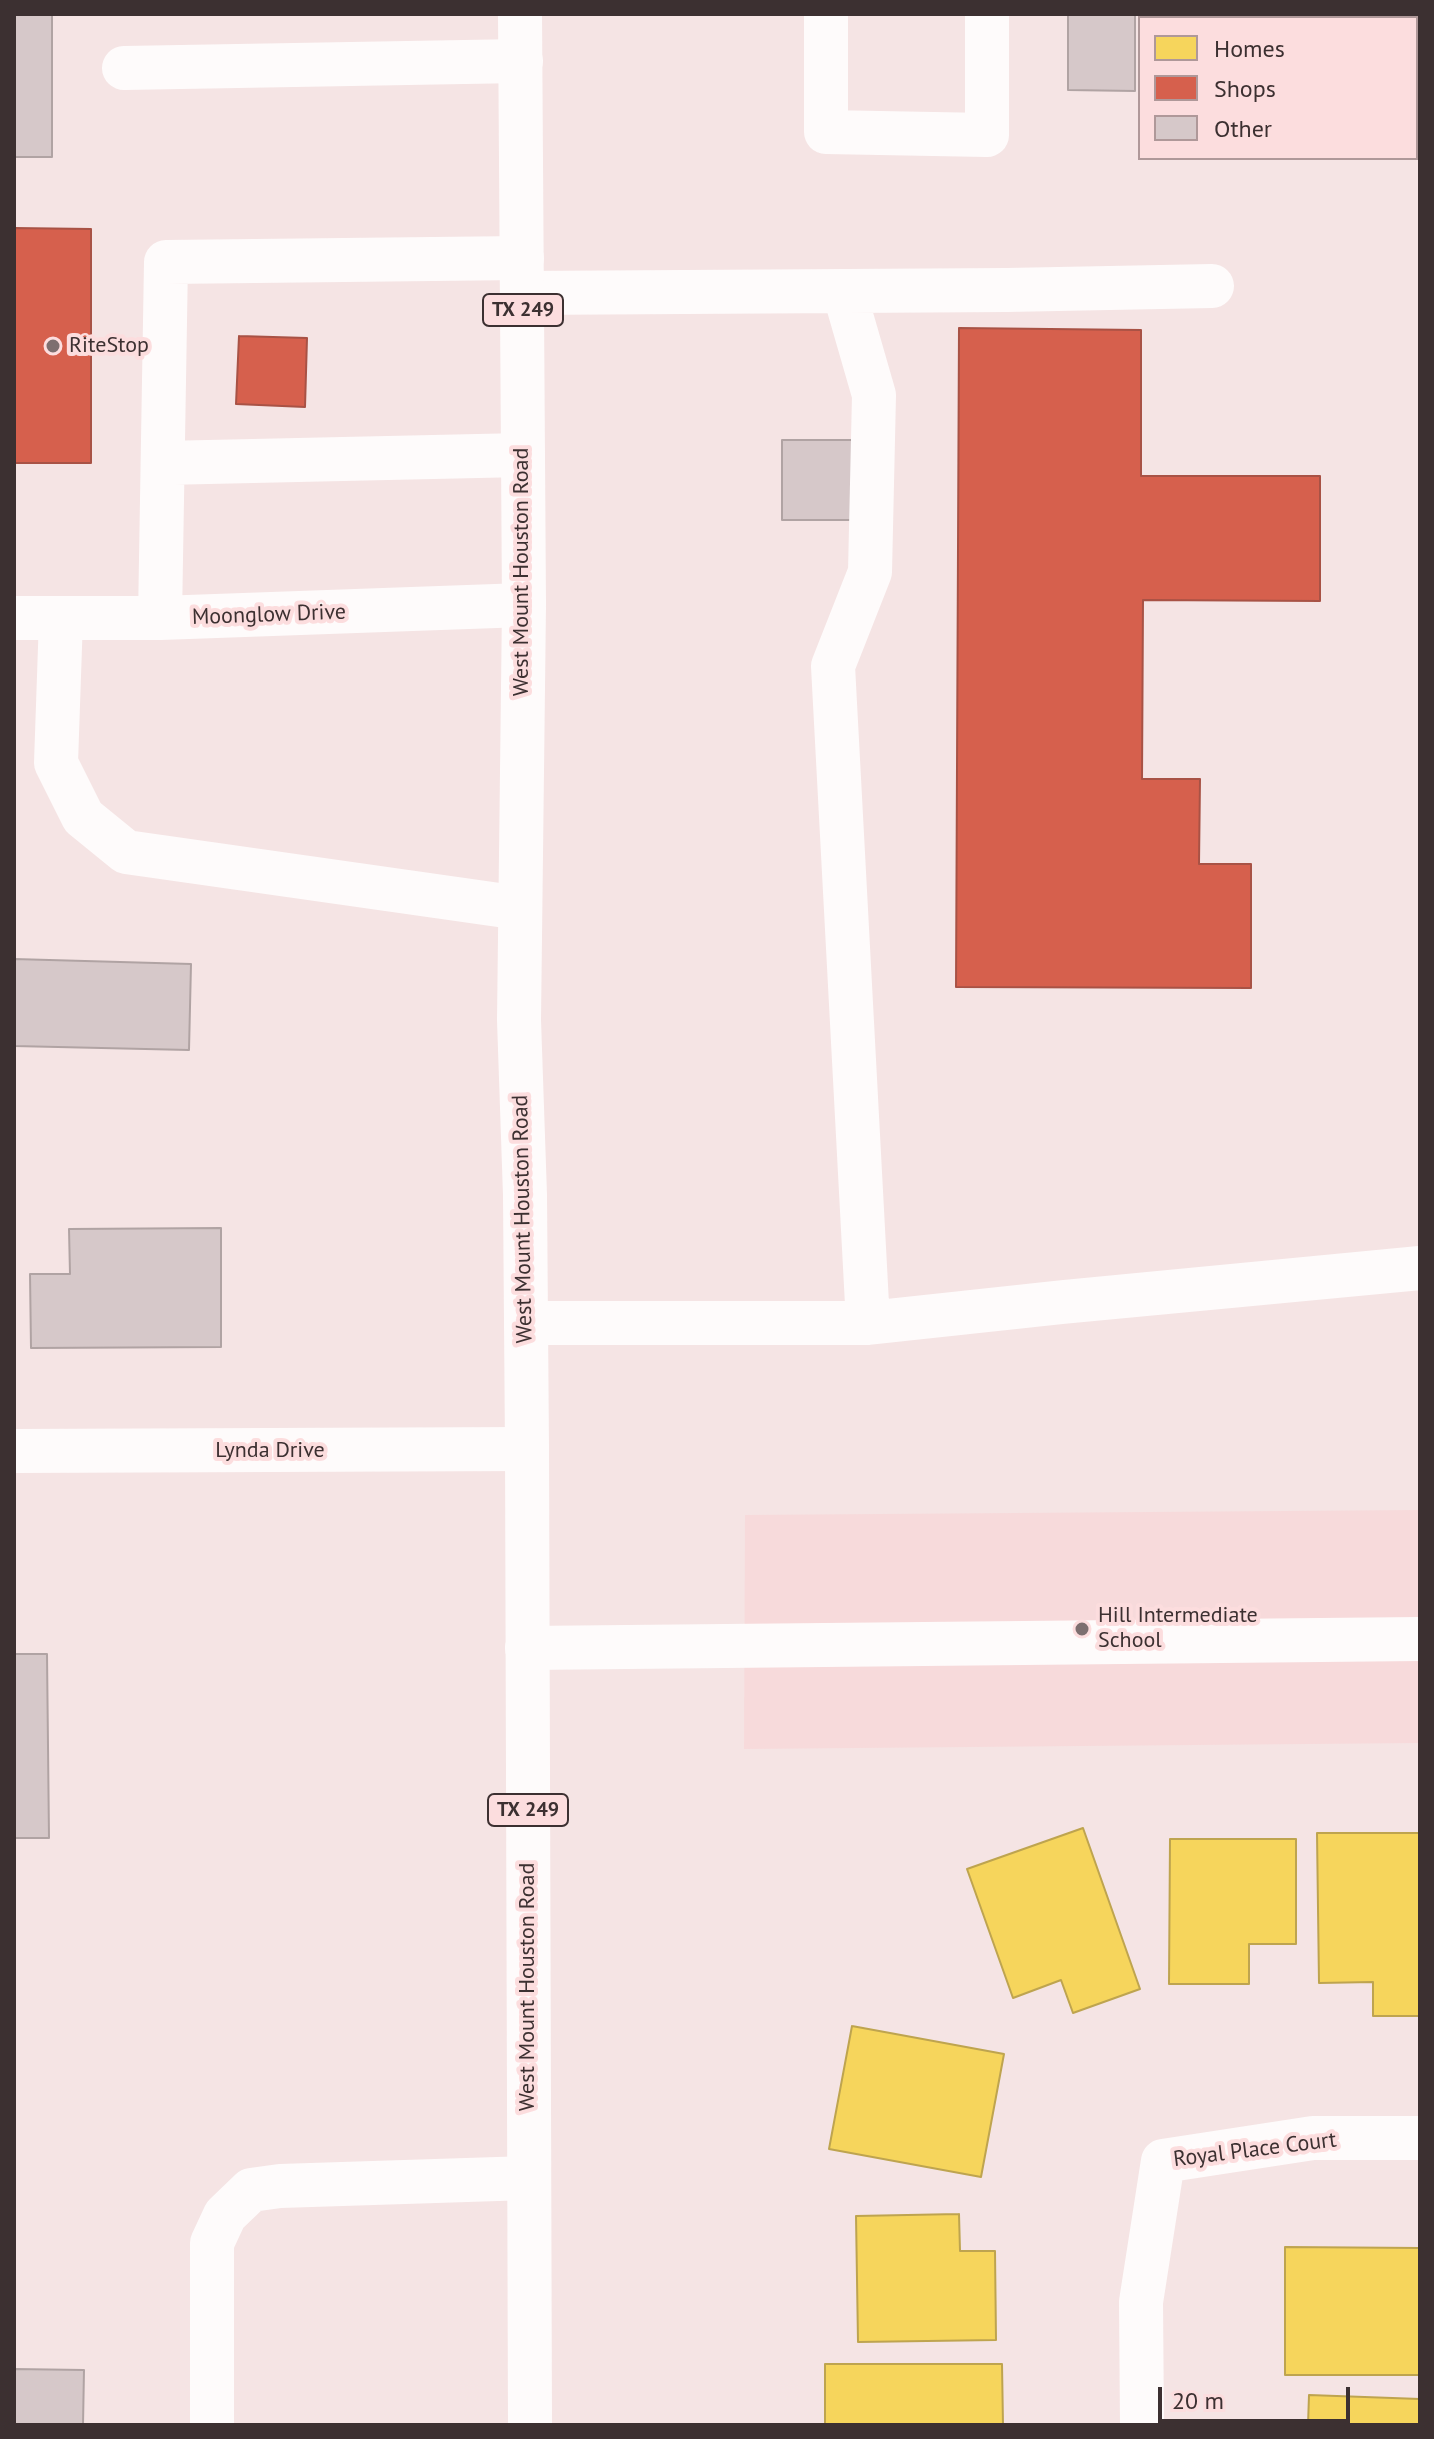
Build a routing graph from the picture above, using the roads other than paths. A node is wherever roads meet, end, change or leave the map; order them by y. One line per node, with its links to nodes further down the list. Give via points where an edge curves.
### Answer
1 (520, 14): 4 (main road, West Mount Houston Road / TX 249)
2 (826, 14): 3 (main road, via 826,132 987,135)
3 (987, 14)
4 (521, 61): 5 (main road); 6 (main road, West Mount Houston Road / TX 249)
5 (124, 68)
6 (522, 275): 8 (main road); 9 (main road, West Mount Houston Road / TX 249); 10 (main road, via 166,262)
7 (1212, 286): 8 (main road)
8 (844, 291): 18 (main road, via 874,395 870,572 833,666)
9 (523, 455): 10 (main road); 11 (main road, West Mount Houston Road / TX 249)
10 (163, 463): 14 (main road)
11 (524, 605): 14 (main road, Moonglow Drive); 15 (main road, West Mount Houston Road / TX 249)
12 (14, 618): 13 (main road, Moonglow Drive)
13 (61, 618): 14 (main road, Moonglow Drive); 15 (main road, via 56,763 83,817 126,852)
14 (160, 618)
15 (520, 908): 17 (main road, West Mount Houston Road / TX 249)
16 (1420, 1268): 18 (main road)
17 (526, 1323): 18 (main road); 19 (main road, West Mount Houston Road / TX 249)
18 (868, 1323)
19 (527, 1449): 20 (main road, Lynda Drive); 22 (main road, West Mount Houston Road / TX 249)
20 (14, 1451)
21 (1420, 1639): 22 (main road)
22 (527, 1648): 24 (main road, West Mount Houston Road / TX 249)
23 (1420, 2138): 27 (main road, Royal Place Court, via 1313,2138 1163,2161 1141,2302)
24 (529, 2178): 25 (main road, via 251,2190 225,2215 212,2243); 26 (main road, West Mount Houston Road / TX 249)
25 (212, 2425)
26 (530, 2425)
27 (1142, 2425)

